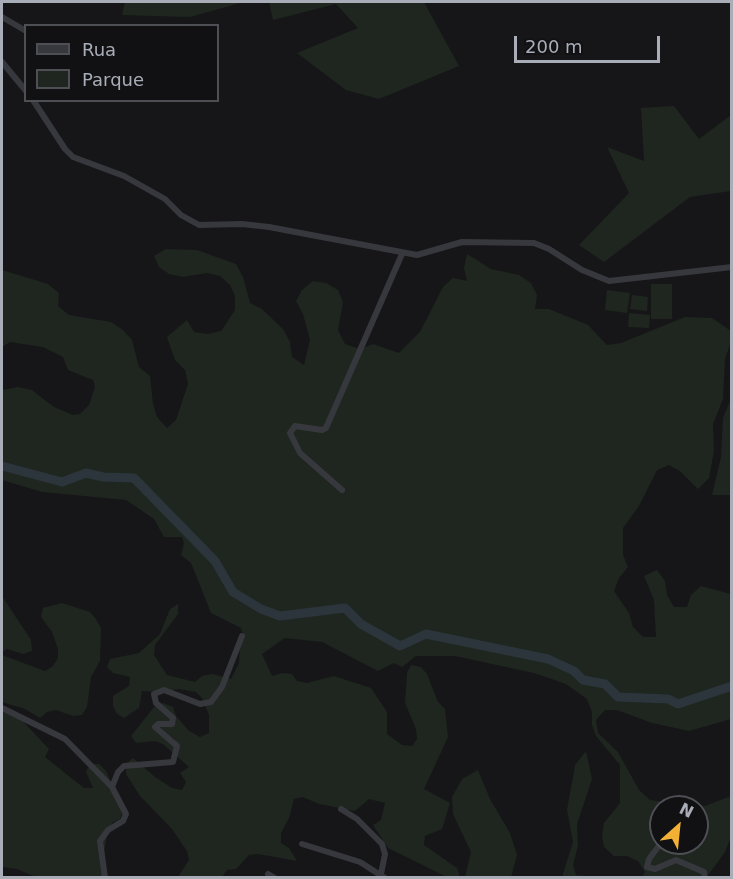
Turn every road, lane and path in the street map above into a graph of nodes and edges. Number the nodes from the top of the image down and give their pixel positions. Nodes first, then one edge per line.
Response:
1 (2, 17) edge
2 (24, 30) edge
3 (2, 62) edge
4 (24, 89) edge
5 (34, 102) edge
6 (402, 254) junction
7 (732, 267) edge
8 (342, 490) dead end
9 (242, 636) dead end
10 (2, 708) edge
11 (112, 787) junction
12 (341, 809) dead end
13 (302, 844) dead end
14 (652, 855) edge
15 (383, 875) edge
16 (105, 878) edge
17 (705, 878) edge

1 - 2 street
3 - 4 street
5 - 6 street
6 - 7 street
6 - 8 street
9 - 11 street
10 - 11 street
11 - 16 street
12 - 15 street
13 - 15 street
14 - 17 street

